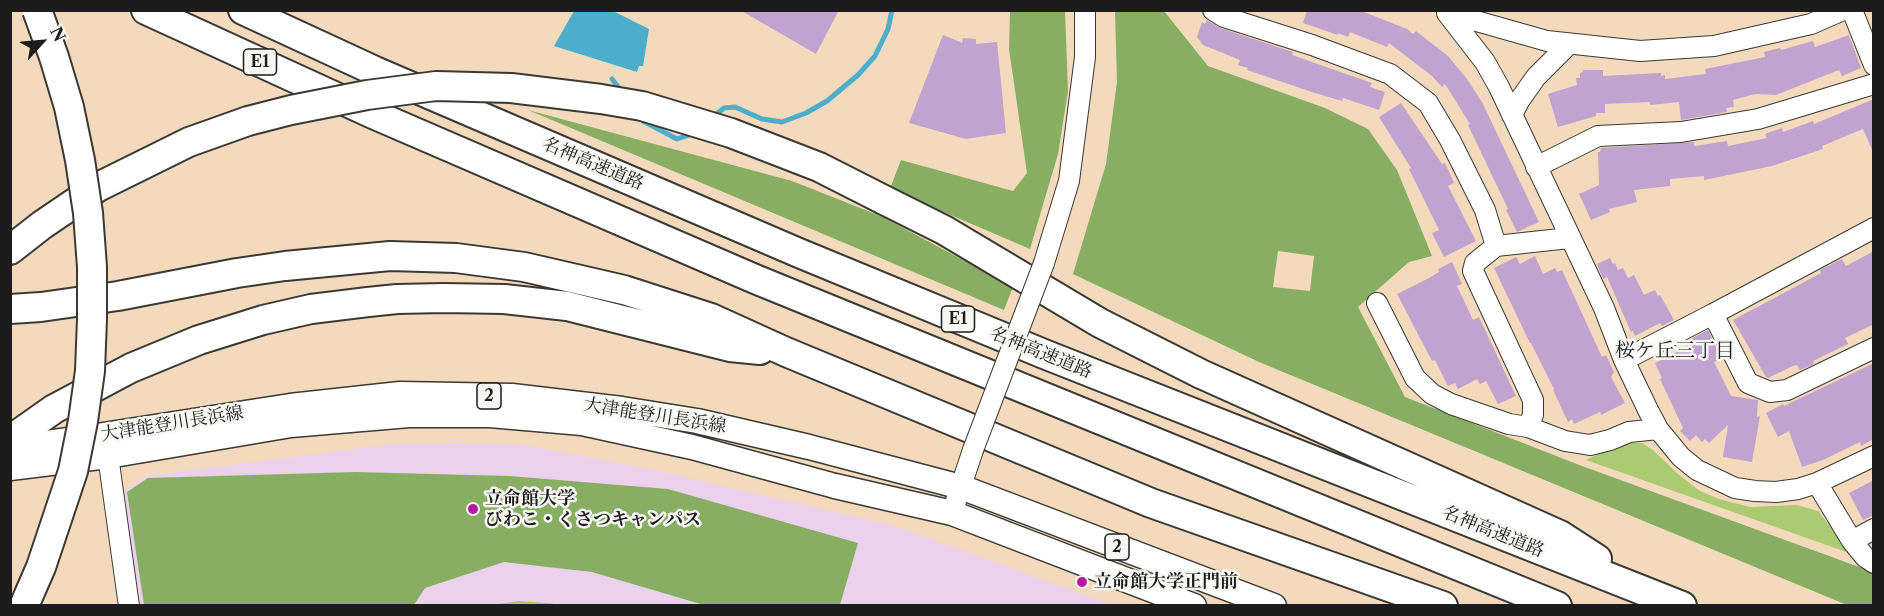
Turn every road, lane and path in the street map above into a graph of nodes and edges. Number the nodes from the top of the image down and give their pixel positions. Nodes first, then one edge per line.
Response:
1 (37, 10) edge
2 (146, 10) edge
3 (243, 10) edge
4 (265, 10) edge
5 (1085, 10) edge
6 (1213, 10) edge
7 (1843, 10) edge
8 (1852, 10) edge
9 (1443, 12) edge
10 (1794, 18) edge
11 (1569, 44) junction
12 (1874, 65) edge
13 (375, 71) junction
14 (1874, 84) edge
15 (1512, 115) junction
16 (1536, 167) junction
17 (1874, 228) edge
18 (1569, 238) junction
19 (1496, 246) junction
20 (10, 250) edge
21 (1377, 303) dead end
22 (10, 309) edge
23 (1713, 314) junction
24 (1874, 348) edge
25 (786, 352) junction
26 (1624, 360) junction
27 (1528, 427) junction
28 (1658, 429) junction
29 (10, 440) edge
30 (10, 448) edge
31 (108, 456) junction
32 (1874, 456) edge
33 (10, 468) edge
34 (1817, 483) junction
35 (961, 487) junction
36 (952, 513) junction
37 (1874, 529) edge
38 (1852, 541) junction
39 (1874, 563) edge
40 (1669, 601) edge
41 (24, 606) edge
42 (129, 606) edge
43 (1194, 606) edge
44 (1274, 606) edge
45 (1443, 606) edge
46 (1557, 606) edge

1 - 41 highway, bridge
2 - 46 highway, E1
3 - 13 highway, 名神高速道路 / E1
4 - 13 highway
5 - 35 street, bridge
6 - 19 street
7 - 10 street
8 - 12 street
9 - 11 street
9 - 15 street
10 - 11 street
11 - 15 street
13 - 40 highway, 名神高速道路 / E1
14 - 16 street
15 - 16 street
16 - 18 street
17 - 23 street
18 - 19 street
18 - 26 street
19 - 27 street
20 - 40 highway, bridge
21 - 27 street
22 - 25 highway
23 - 24 street
23 - 26 street
25 - 29 highway
25 - 45 highway
26 - 28 street
27 - 28 street
28 - 34 street
30 - 35 main road, 大津能登川長浜線 / 2
31 - 33 main road, 大津能登川長浜線 / 2
31 - 36 main road, 大津能登川長浜線 / 2
31 - 42 street
32 - 34 street
34 - 38 street
35 - 36 street
35 - 44 main road, 大津能登川長浜線 / 2
36 - 43 main road, 大津能登川長浜線 / 2
37 - 38 street
38 - 39 street

